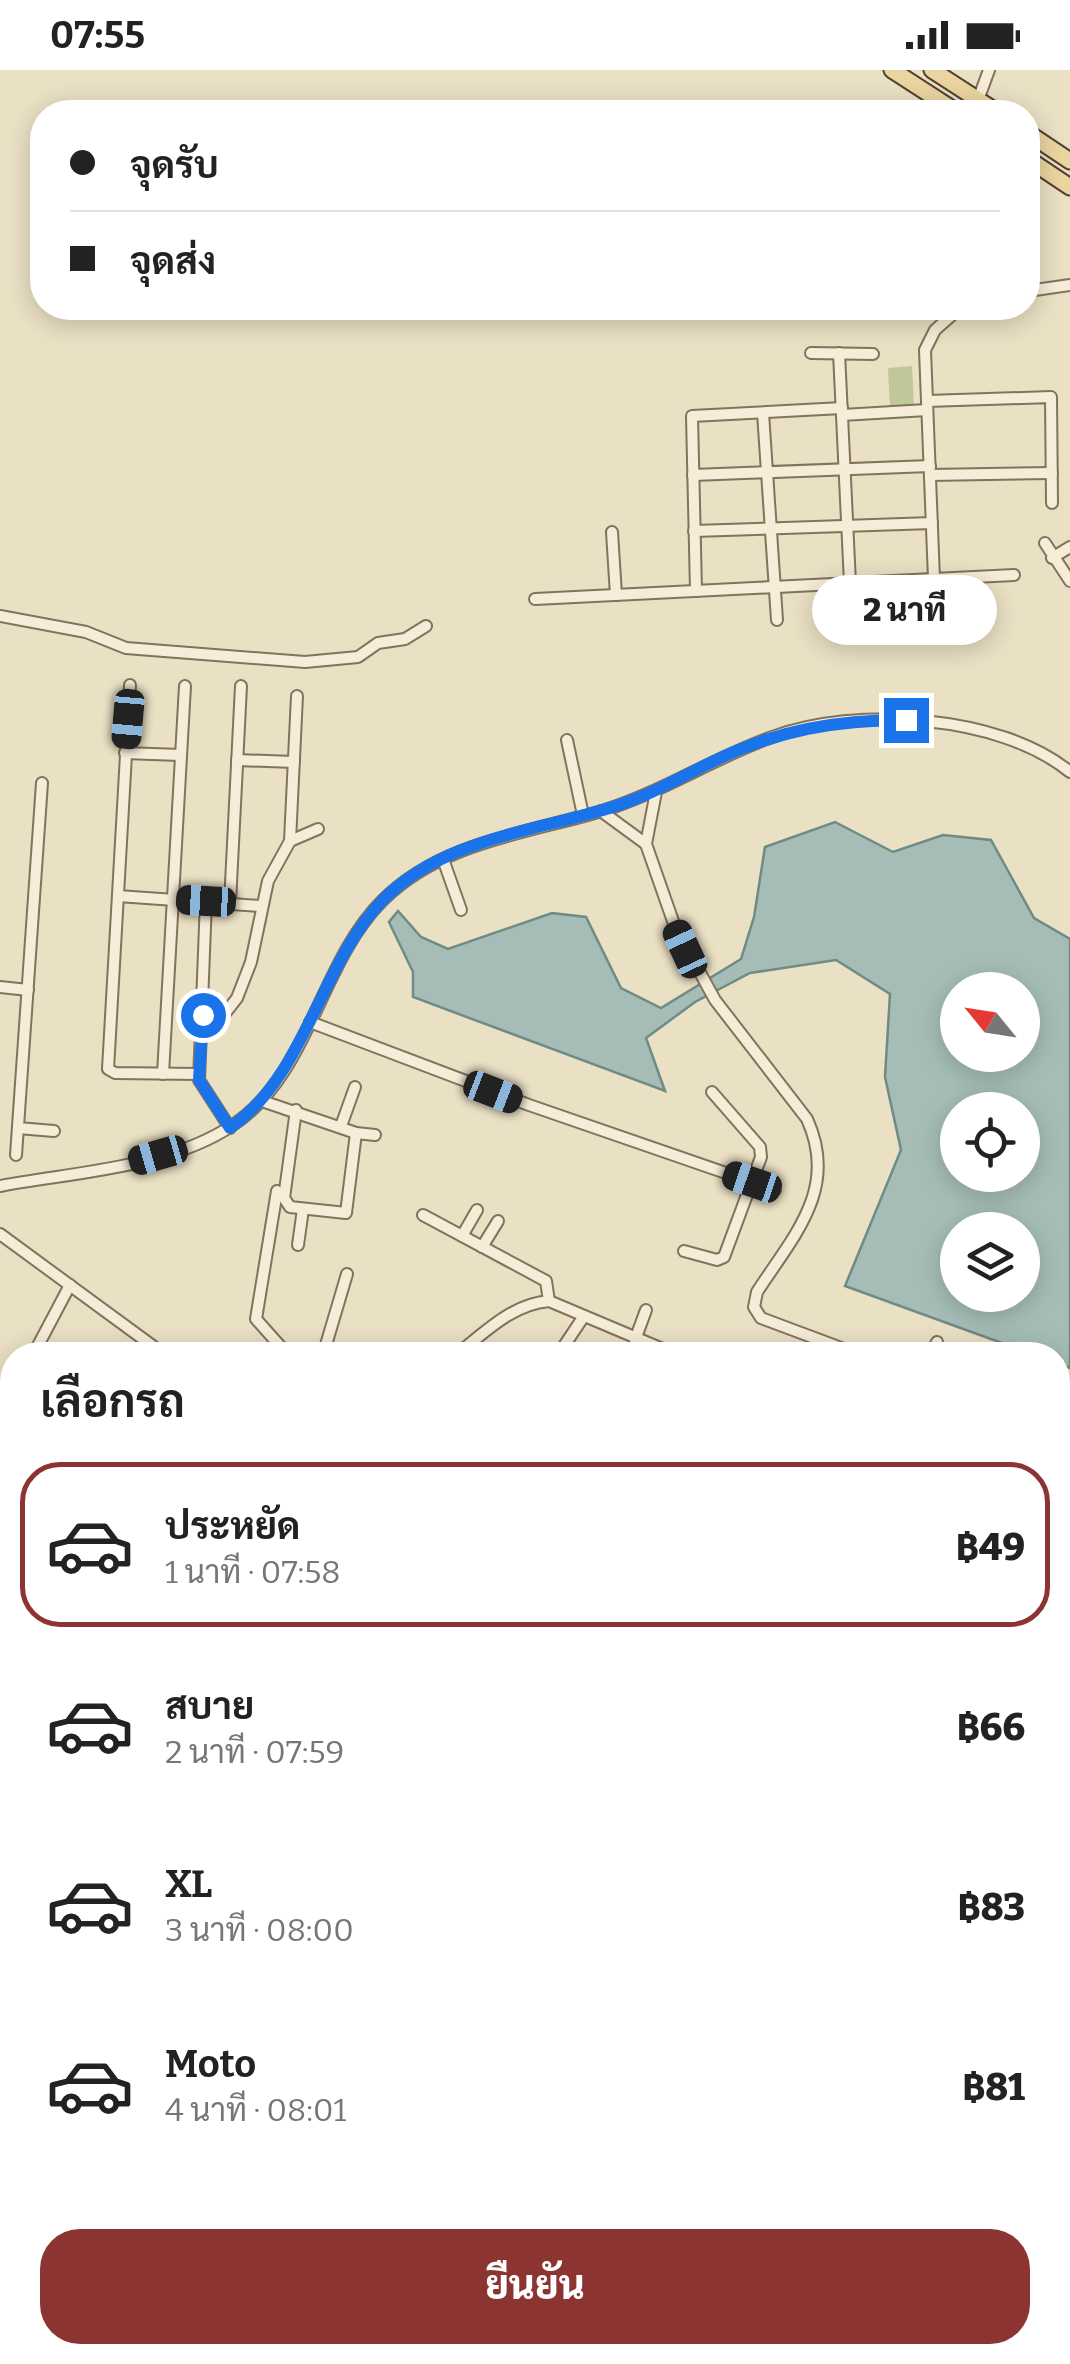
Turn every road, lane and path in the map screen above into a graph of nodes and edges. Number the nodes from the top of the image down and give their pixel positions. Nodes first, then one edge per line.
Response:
1 (892, 70) edge
2 (932, 70) edge
3 (989, 70) edge
4 (938, 100) edge
5 (978, 100) joint
6 (1040, 140) edge
7 (1070, 161) edge
8 (1040, 167) edge
9 (1070, 187) edge
10 (1070, 285) edge
11 (1040, 289) edge
12 (948, 320) edge
13 (811, 353) dead end
14 (839, 353) junction
15 (873, 354) dead end
16 (927, 406) junction
17 (842, 411) junction
18 (763, 413) junction
19 (845, 470) junction
20 (930, 471) junction
21 (766, 473) junction
22 (1052, 474) junction
23 (694, 476) junction
24 (1052, 503) dead end
25 (932, 523) junction
26 (848, 526) junction
27 (770, 528) junction
28 (694, 531) junction
29 (612, 532) dead end
30 (1045, 543) dead end
31 (1070, 547) edge
32 (1052, 558) junction
33 (1014, 575) dead end
34 (934, 579) junction
35 (1070, 580) edge
36 (850, 583) junction
37 (773, 587) junction
38 (696, 591) junction
39 (616, 595) junction
40 (536, 599) dead end
41 (0, 616) edge
42 (777, 620) dead end
43 (426, 626) dead end
44 (130, 685) dead end
45 (185, 686) dead end
46 (241, 686) dead end
47 (297, 696) dead end
48 (568, 740) dead end
49 (125, 753) junction
50 (180, 755) junction
51 (237, 760) junction
52 (294, 762) junction
53 (1070, 772) edge
54 (42, 783) dead end
55 (656, 792) junction
56 (601, 811) junction
57 (583, 815) junction
58 (318, 829) dead end
59 (290, 841) junction
60 (646, 844) junction
61 (443, 859) junction
62 (118, 896) junction
63 (172, 899) junction
64 (206, 901) junction
65 (230, 902) junction
66 (261, 906) junction
67 (460, 910) dead end
68 (0, 987) edge
69 (28, 990) junction
70 (203, 1015) junction
71 (310, 1022) junction
72 (163, 1074) junction
73 (199, 1077) junction
74 (355, 1086) dead end
75 (712, 1092) dead end
76 (262, 1100) junction
77 (296, 1110) junction
78 (341, 1126) junction
79 (18, 1128) junction
80 (230, 1128) junction
81 (54, 1131) dead end
82 (356, 1133) junction
83 (375, 1135) dead end
84 (16, 1155) dead end
85 (752, 1182) junction
86 (3, 1183) edge
87 (776, 1190) dead end
88 (276, 1191) dead end
89 (303, 1209) junction
90 (477, 1210) dead end
91 (423, 1215) dead end
92 (498, 1222) dead end
93 (0, 1234) edge
94 (462, 1236) junction
95 (298, 1245) dead end
96 (482, 1247) junction
97 (684, 1252) dead end
98 (347, 1274) dead end
99 (70, 1285) junction
100 (548, 1301) junction
101 (646, 1310) dead end
102 (584, 1316) junction
103 (635, 1340) junction
104 (40, 1342) edge
105 (147, 1342) edge
106 (276, 1342) edge
107 (327, 1342) edge
108 (478, 1342) edge
109 (567, 1342) edge
110 (641, 1342) edge
111 (825, 1342) edge

1 - 4 main road
2 - 5 main road
3 - 5 street
6 - 7 main road
8 - 9 main road
10 - 11 street
12 - 16 street
13 - 14 street
14 - 15 street
14 - 17 street
16 - 17 street
16 - 20 street
16 - 22 street
17 - 18 street
17 - 19 street
18 - 21 street
18 - 23 street
19 - 20 street
19 - 21 street
19 - 26 street
20 - 22 street
20 - 25 street
21 - 23 street
21 - 27 street
22 - 24 street
23 - 28 street
25 - 26 street
25 - 34 street
26 - 27 street
26 - 36 street
27 - 28 street
27 - 37 street
28 - 38 street
29 - 39 street
30 - 32 street
31 - 32 street
32 - 35 street
33 - 34 street
34 - 36 street
36 - 37 street
37 - 38 street
37 - 42 street
38 - 39 street
39 - 40 street
41 - 43 street
44 - 49 street
45 - 50 street
46 - 51 street
47 - 52 street
48 - 57 street
49 - 50 street
49 - 62 street
50 - 63 street
51 - 52 street
51 - 65 street
52 - 59 street
53 - 55 street
54 - 69 street
55 - 56 street
55 - 60 street
56 - 57 street
56 - 60 street
57 - 61 street
58 - 59 street
59 - 66 street
60 - 111 street
61 - 67 street
61 - 71 street
62 - 63 street
62 - 72 street
63 - 64 street
63 - 72 street
64 - 65 street
64 - 70 street
65 - 66 street
66 - 70 street
68 - 69 street
69 - 79 street
70 - 73 street
71 - 76 street
71 - 85 street
72 - 73 street
73 - 80 street
74 - 78 street
75 - 85 street
76 - 77 street
76 - 80 street
77 - 78 street
77 - 89 street
78 - 82 street
79 - 81 street
79 - 84 street
80 - 86 street
82 - 83 street
82 - 89 street
85 - 87 street
85 - 97 street
88 - 106 street
89 - 95 street
90 - 94 street
91 - 94 street
92 - 96 street
93 - 99 street
94 - 96 street
96 - 100 street
98 - 107 street
99 - 104 street
99 - 105 street
100 - 102 street
100 - 108 street
101 - 103 street
102 - 103 street
102 - 109 street
103 - 110 street

